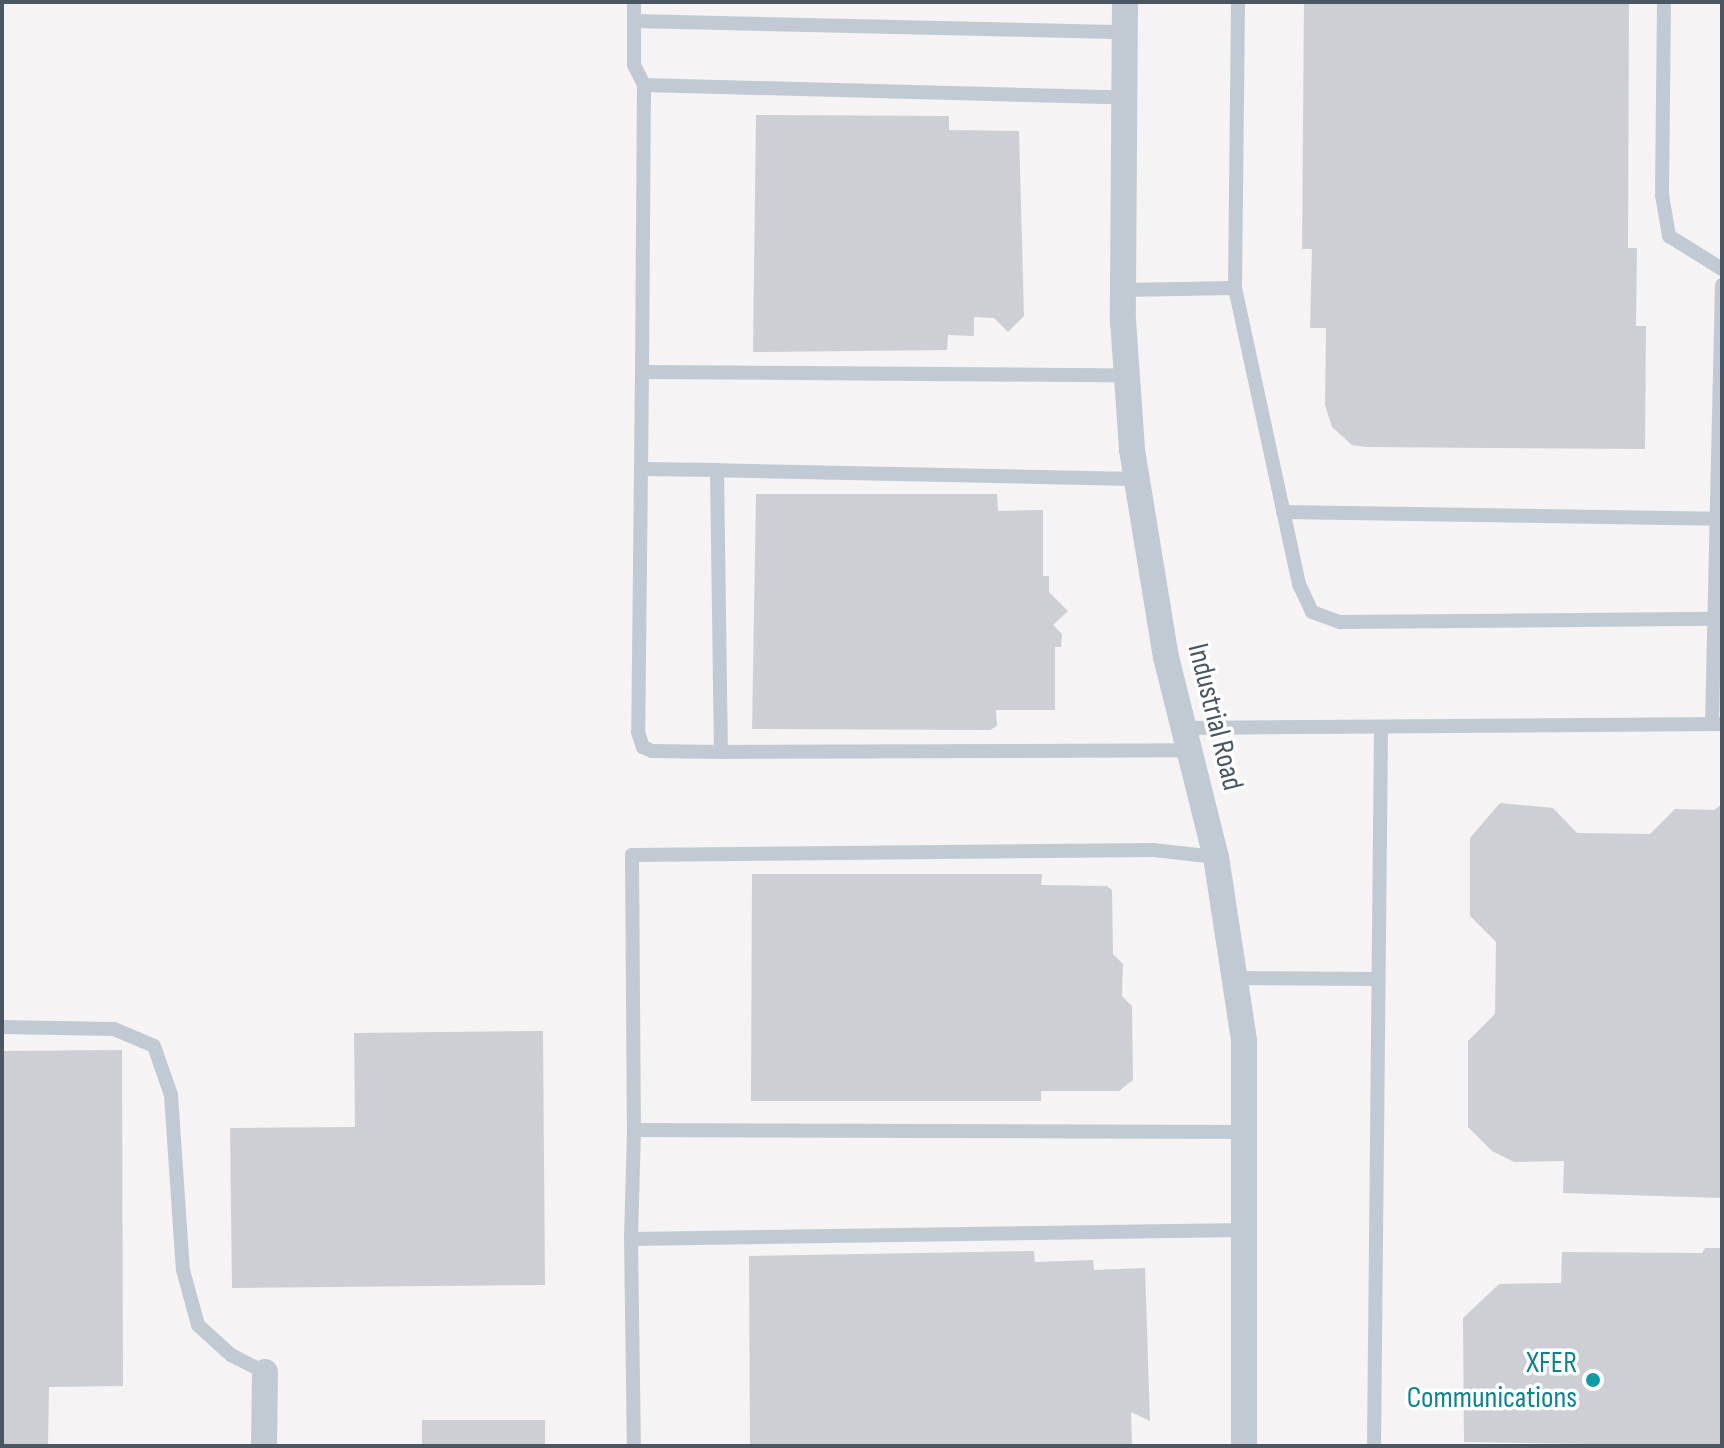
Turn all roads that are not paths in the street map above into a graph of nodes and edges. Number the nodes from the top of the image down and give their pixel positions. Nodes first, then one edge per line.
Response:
1 (634, 2) edge
2 (1125, 2) edge
3 (1238, 2) edge
4 (1664, 2) edge
5 (634, 21) junction
6 (1125, 32) junction
7 (644, 85) junction
8 (1125, 98) junction
9 (1722, 269) edge
10 (1722, 285) edge
11 (1235, 288) junction
12 (1123, 290) junction
13 (642, 372) junction
14 (1127, 375) junction
15 (641, 469) junction
16 (717, 470) junction
17 (1135, 479) junction
18 (1283, 512) junction
19 (1716, 519) junction
20 (1714, 619) junction
21 (1717, 724) edge
22 (1381, 727) junction
23 (1188, 739) junction
24 (721, 752) junction
25 (1216, 857) junction
26 (1238, 978) junction
27 (1378, 979) junction
28 (2, 1027) edge
29 (634, 1130) junction
30 (1244, 1132) junction
31 (1244, 1230) junction
32 (631, 1239) junction
33 (265, 1372) joint
34 (264, 1446) edge
35 (634, 1446) edge
36 (1244, 1446) edge
37 (1374, 1446) edge

1 - 5 lane
2 - 6 street, Industrial Road
3 - 11 lane
4 - 9 lane
5 - 6 lane
5 - 7 lane
6 - 8 street, Industrial Road
7 - 8 lane
7 - 13 lane
8 - 12 street, Industrial Road
10 - 19 lane
11 - 12 lane
11 - 18 lane
12 - 14 street, Industrial Road
13 - 14 lane
13 - 15 lane
14 - 17 street, Industrial Road
15 - 16 lane
15 - 24 lane
16 - 17 lane
16 - 24 lane
17 - 23 street, Industrial Road
18 - 19 lane
18 - 20 lane
19 - 20 lane
20 - 21 lane
21 - 22 lane
22 - 23 lane
22 - 27 lane
23 - 24 lane
23 - 25 street, Industrial Road
25 - 26 street, Industrial Road
25 - 29 lane
26 - 27 lane
26 - 30 street, Industrial Road
27 - 37 lane
28 - 33 lane
29 - 30 lane
29 - 32 lane
30 - 31 street, Industrial Road
31 - 32 lane
31 - 36 street, Industrial Road
32 - 35 lane
33 - 34 street

